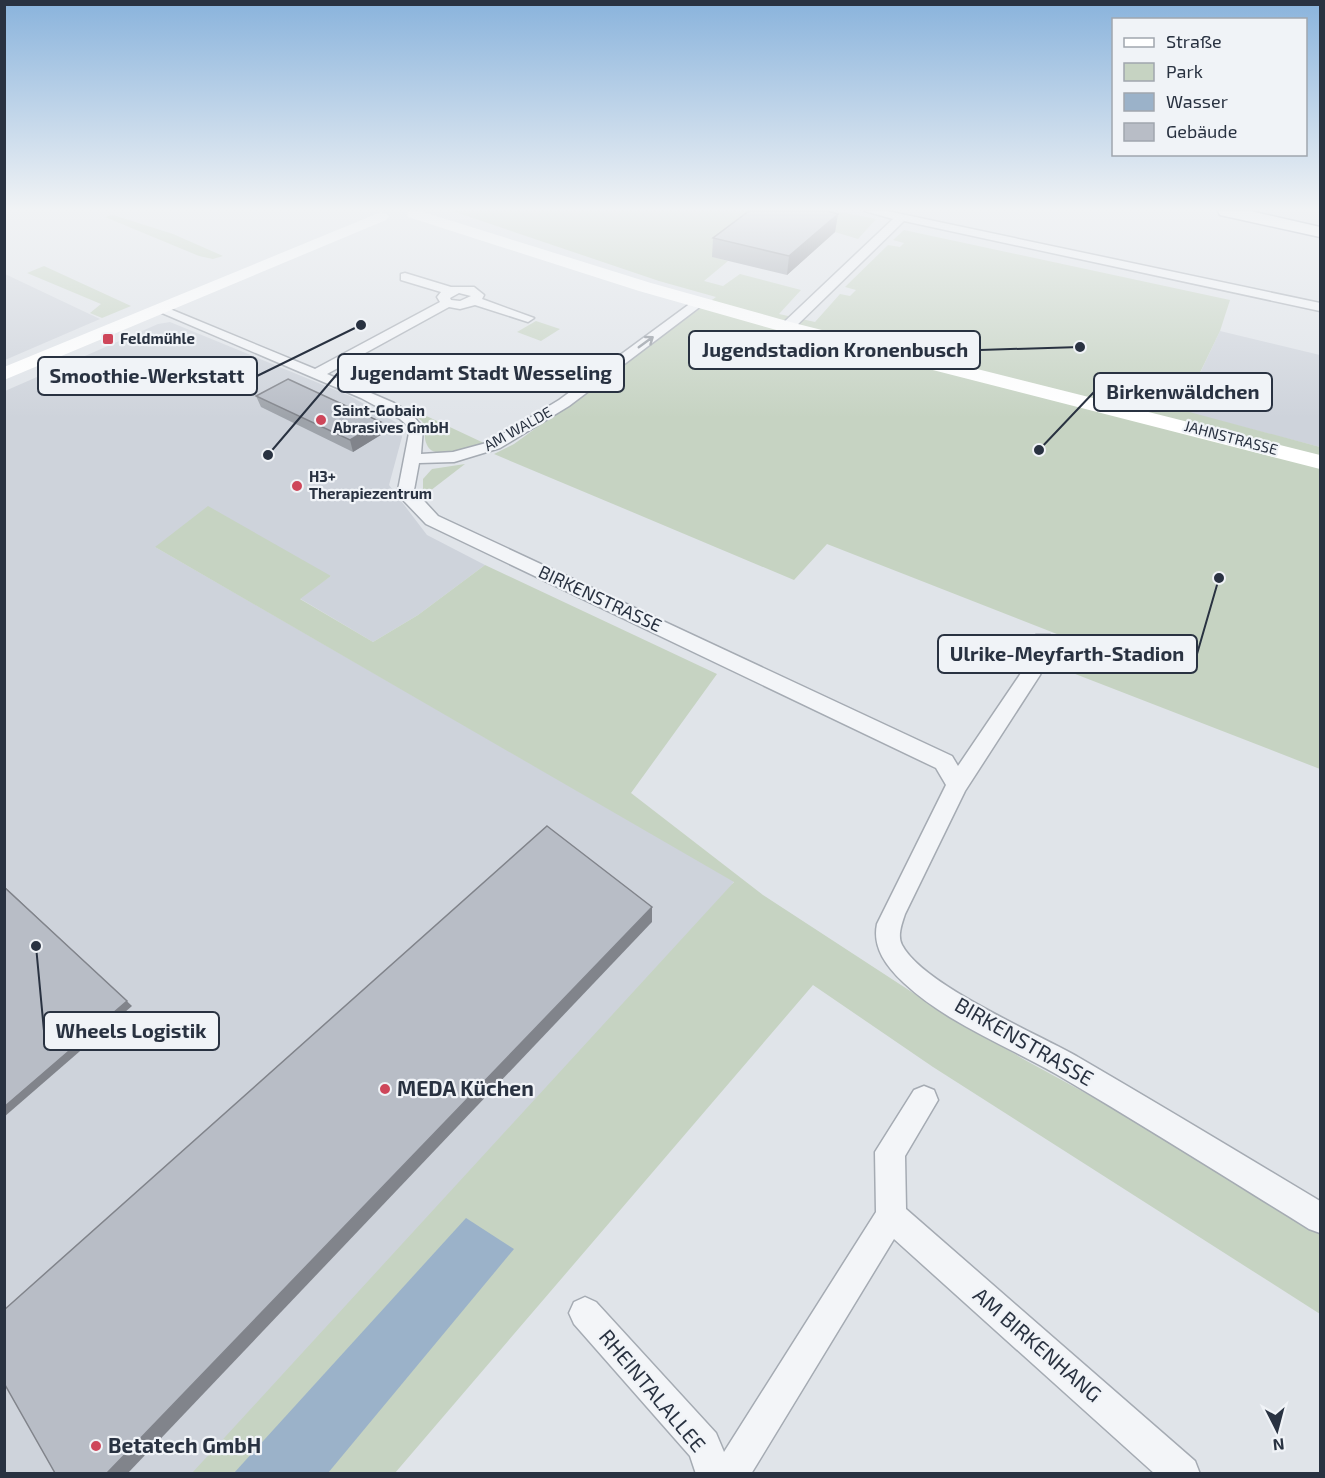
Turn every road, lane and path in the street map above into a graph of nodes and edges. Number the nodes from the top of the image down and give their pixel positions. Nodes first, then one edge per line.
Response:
1 (228, 280) edge
2 (412, 280) edge
3 (627, 280) edge
4 (836, 280) edge
5 (1193, 280) edge
6 (449, 297) junction
7 (699, 303) junction
8 (1320, 307) edge
9 (160, 310) junction
10 (528, 318) dead end
11 (787, 327) junction
12 (4, 374) edge
13 (316, 374) junction
14 (411, 459) junction
15 (1320, 462) edge
16 (1043, 640) dead end
17 (957, 785) junction
18 (924, 1100) dead end
19 (891, 1216) junction
20 (1320, 1218) edge
21 (585, 1313) dead end
22 (714, 1473) edge
23 (730, 1473) edge
24 (1182, 1473) edge

1 - 9 street
2 - 6 street
3 - 7 street, JAHNSTRASSE
4 - 11 street
5 - 8 street
6 - 10 street
6 - 13 street
7 - 11 street, JAHNSTRASSE
14 -> 7 street, AM WALDE
9 - 12 street
9 - 13 street, BIRKENSTRASSE
11 - 15 street, JAHNSTRASSE
13 - 14 street, BIRKENSTRASSE
14 - 17 street, BIRKENSTRASSE
16 - 17 street, BIRKENSTRASSE
17 - 20 street, BIRKENSTRASSE
18 - 19 street
19 - 23 street
19 - 24 street, AM BIRKENHANG
21 - 22 street, RHEINTALALLEE

